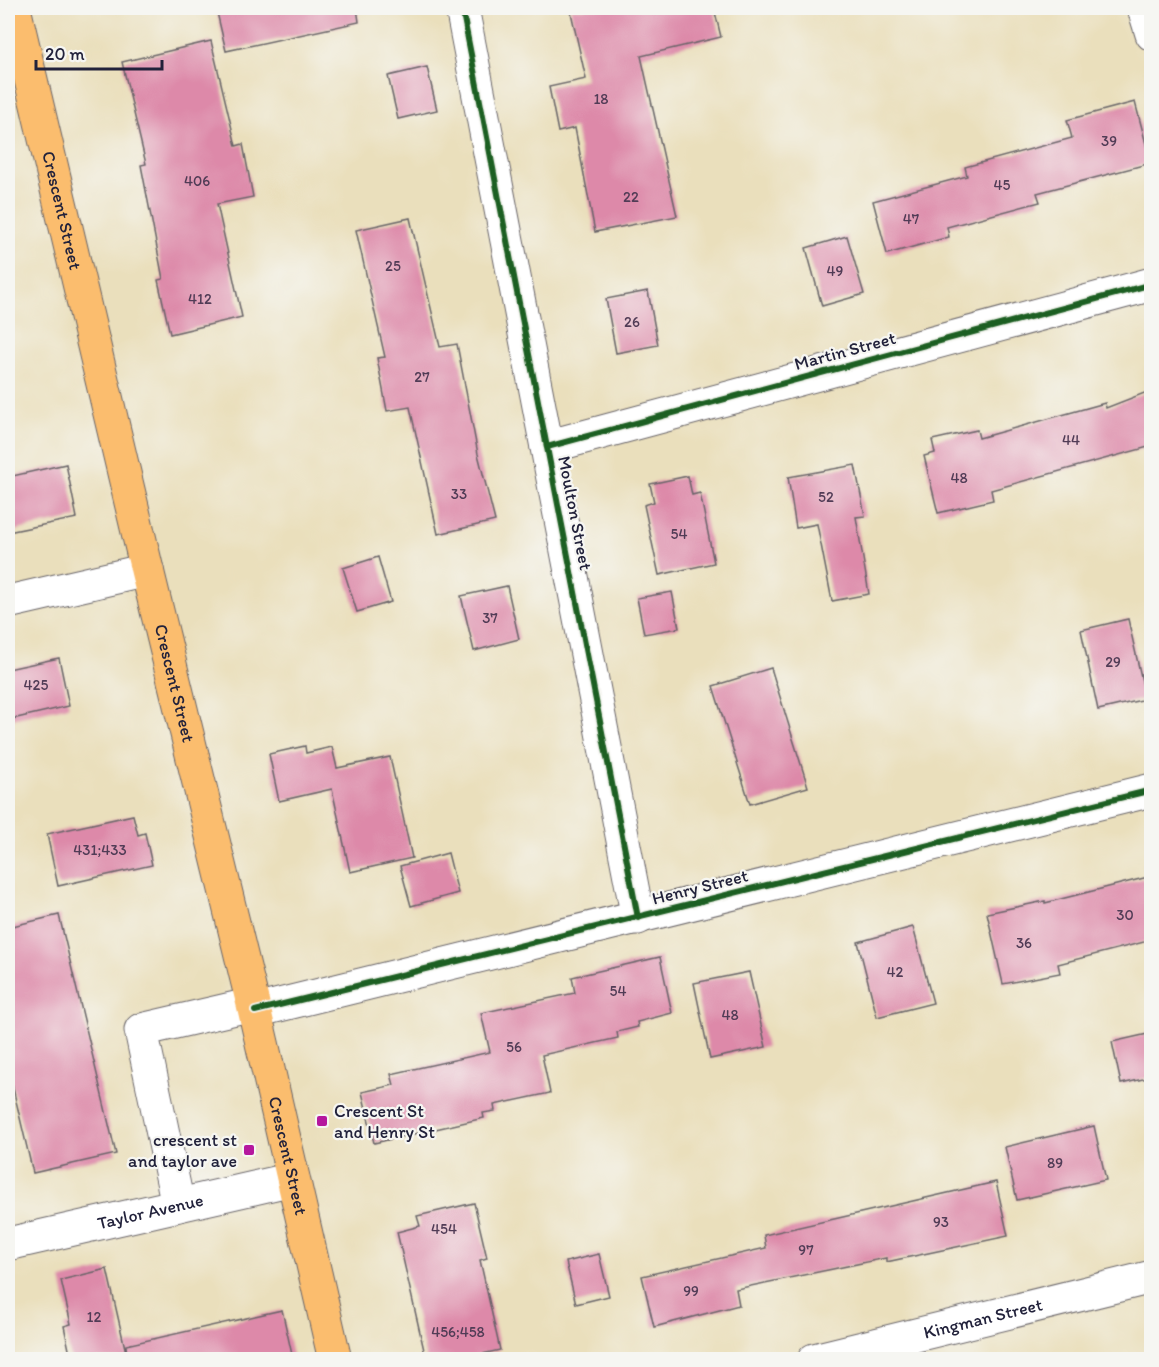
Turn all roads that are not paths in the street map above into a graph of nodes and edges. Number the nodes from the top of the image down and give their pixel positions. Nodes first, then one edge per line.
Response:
1 (462, 8) edge
2 (1144, 8) edge
3 (13, 15) edge
4 (1152, 34) edge
5 (1152, 284) edge
6 (547, 447) junction
7 (147, 570) junction
8 (8, 602) edge
9 (1152, 790) edge
10 (638, 918) junction
11 (254, 1008) junction
12 (293, 1179) junction
13 (178, 1205) junction
14 (8, 1244) edge
15 (1152, 1277) edge
16 (335, 1359) edge
17 (814, 1359) edge

1 - 6 street, Moulton Street
2 - 4 street
3 - 7 main road, Crescent Street
5 - 6 street, Martin Street
6 - 10 street, Moulton Street
7 - 8 street
7 - 11 main road, Crescent Street
9 - 10 street, Henry Street
10 - 11 street, Henry Street
11 - 12 main road, Crescent Street
11 - 13 street, Henry Street
12 - 13 street, Taylor Avenue
12 - 16 main road, Crescent Street
13 - 14 street, Taylor Avenue
15 - 17 street, Kingman Street

